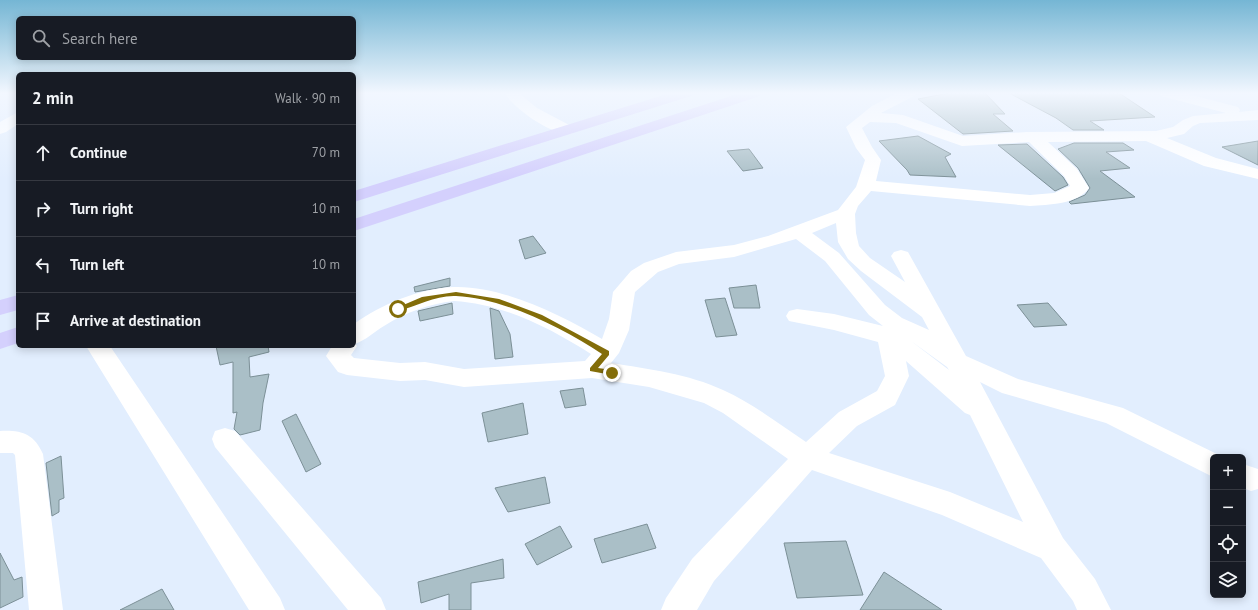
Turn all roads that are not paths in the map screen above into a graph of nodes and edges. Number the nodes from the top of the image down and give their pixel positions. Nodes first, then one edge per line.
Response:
1 (11, 121) edge
2 (549, 121) edge
3 (594, 121) edge
4 (669, 121) edge
5 (860, 121) edge
6 (908, 121) edge
7 (1193, 121) edge
8 (0, 129) edge
9 (567, 130) junction
10 (1147, 136) junction
11 (1033, 137) junction
12 (1258, 174) edge
13 (866, 184) junction
14 (356, 195) edge
15 (846, 213) junction
16 (356, 224) edge
17 (795, 232) junction
18 (901, 256) dead end
19 (16, 303) edge
20 (0, 308) edge
21 (931, 312) junction
22 (797, 316) dead end
23 (892, 330) junction
24 (356, 335) edge
25 (16, 336) edge
26 (0, 340) edge
27 (99, 348) edge
28 (344, 348) edge
29 (599, 361) junction
30 (955, 361) junction
31 (982, 413) junction
32 (225, 439) dead end
33 (0, 442) edge
34 (807, 457) junction
35 (1210, 463) edge
36 (1052, 548) junction
37 (46, 610) edge
38 (268, 610) edge
39 (368, 610) edge
40 (678, 610) edge
41 (1094, 610) edge

1 - 8 street
2 - 9 street
3 - 9 main road
4 - 16 main road
5 - 13 street
6 - 11 street
7 - 10 street
9 - 14 main road
10 - 11 street
10 - 12 street
11 - 13 street
13 - 15 street
15 - 17 street
15 - 21 street
17 - 23 street
17 - 29 street
18 - 21 street
19 - 20 main road
21 - 30 street
22 - 23 street
23 - 30 street
23 - 31 street
23 - 34 street
24 - 29 street
25 - 26 main road
27 - 38 street
28 - 29 street
29 - 34 street
30 - 31 street
30 - 35 street
31 - 36 street
32 - 39 street
33 - 37 street
34 - 36 street
34 - 40 street
36 - 41 street

